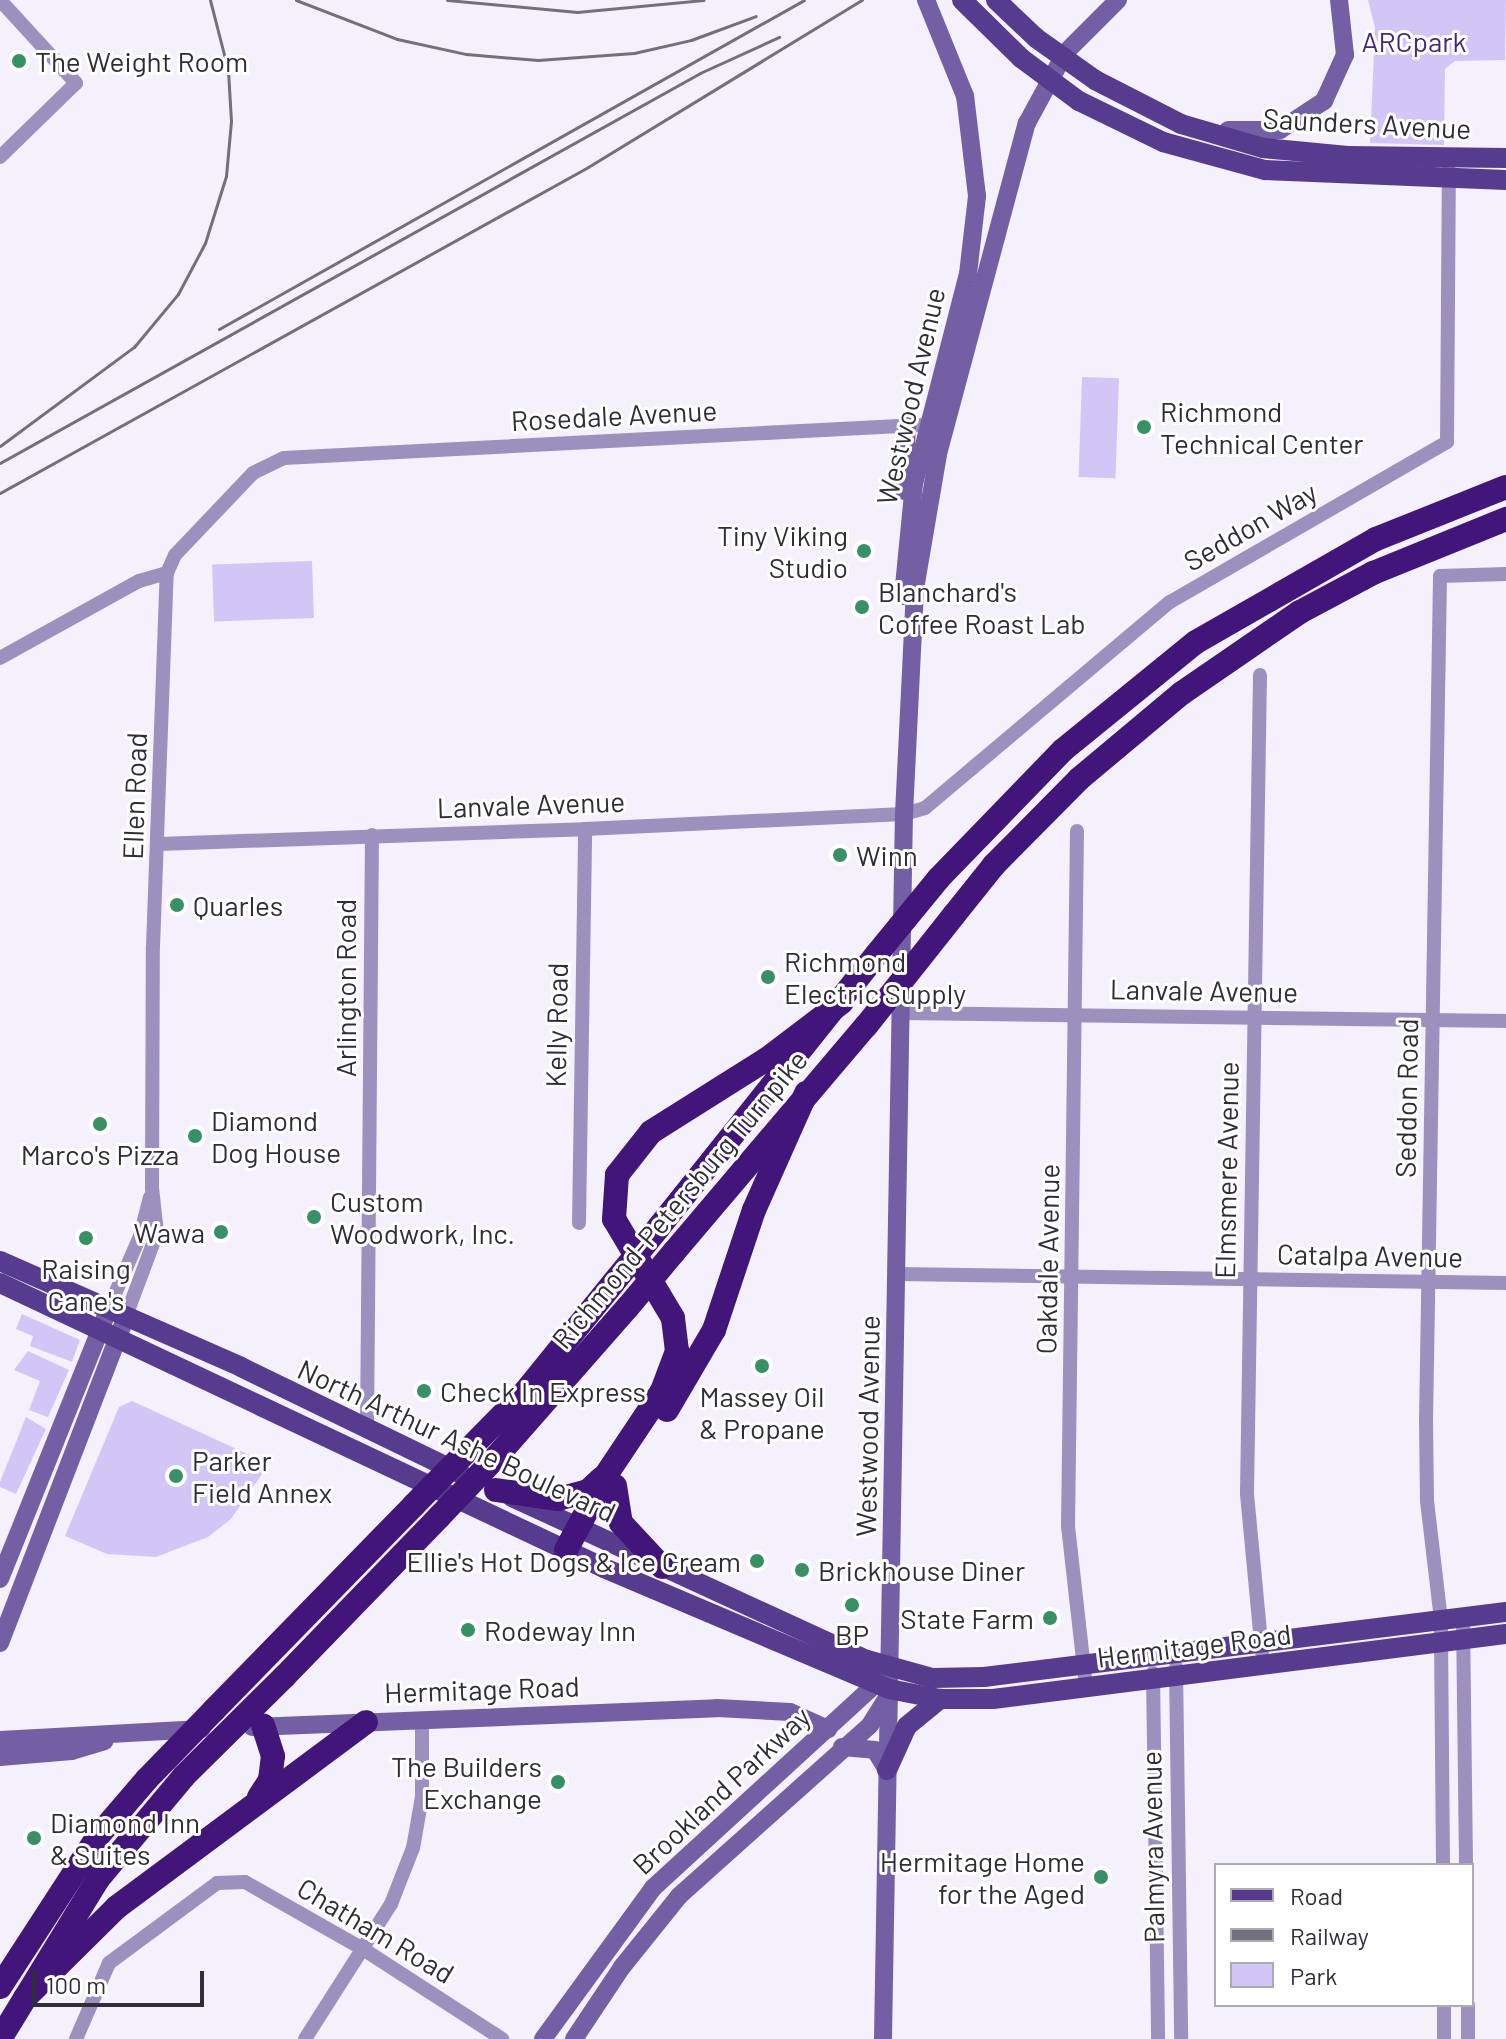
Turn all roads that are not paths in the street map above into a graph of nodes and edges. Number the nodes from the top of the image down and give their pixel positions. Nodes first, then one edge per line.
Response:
1 (0, 0) edge
2 (926, 0) edge
3 (962, 0) edge
4 (996, 0) edge
5 (1118, 0) edge
6 (1339, 0) edge
7 (1150, 110) junction
8 (0, 157) edge
9 (1449, 157) junction
10 (1506, 158) edge
11 (1449, 179) junction
12 (1506, 180) edge
13 (937, 424) junction
14 (907, 425) junction
15 (1506, 487) edge
16 (1506, 519) edge
17 (906, 551) junction
18 (167, 573) junction
19 (1506, 574) edge
20 (0, 658) edge
21 (1260, 675) dead end
22 (904, 814) junction
23 (585, 829) junction
24 (1077, 831) dead end
25 (372, 835) junction
26 (159, 844) junction
27 (842, 1002) junction
28 (901, 1013) junction
29 (1076, 1013) junction
30 (1254, 1017) junction
31 (1434, 1020) junction
32 (1506, 1021) edge
33 (806, 1093) junction
34 (579, 1223) dead end
35 (0, 1261) edge
36 (897, 1274) junction
37 (1073, 1276) junction
38 (1251, 1279) junction
39 (1428, 1282) junction
40 (0, 1283) edge
41 (1506, 1283) edge
42 (113, 1323) junction
43 (244, 1398) junction
44 (367, 1430) junction
45 (46, 1462) junction
46 (610, 1480) junction
47 (496, 1490) junction
48 (582, 1530) junction
49 (42, 1536) junction
50 (570, 1551) junction
51 (662, 1567) junction
52 (0, 1579) edge
53 (1506, 1612) edge
54 (1463, 1618) junction
55 (1441, 1620) junction
56 (1506, 1634) edge
57 (1463, 1639) junction
58 (1441, 1642) junction
59 (0, 1643) edge
60 (1175, 1654) junction
61 (1262, 1654) junction
62 (1153, 1657) junction
63 (1083, 1666) junction
64 (890, 1668) junction
65 (1176, 1675) junction
66 (1153, 1678) junction
67 (883, 1687) junction
68 (1086, 1687) junction
69 (940, 1699) junction
70 (422, 1719) junction
71 (366, 1722) junction
72 (263, 1726) junction
73 (828, 1729) junction
74 (134, 1732) junction
75 (0, 1740) edge
76 (842, 1747) junction
77 (0, 1757) edge
78 (887, 1770) junction
79 (252, 1804) junction
80 (1443, 1863) edge
81 (1466, 1863) edge
82 (363, 1949) junction
83 (0, 1987) edge
84 (25, 1998) junction
85 (1444, 2007) edge
86 (1468, 2007) edge
87 (0, 2039) edge
88 (76, 2039) edge
89 (305, 2039) edge
90 (502, 2039) edge
91 (543, 2039) edge
92 (574, 2039) edge
93 (883, 2039) edge
94 (1158, 2039) edge
95 (1181, 2039) edge
96 (1444, 2039) edge
97 (1468, 2039) edge

1 - 8 street
2 - 13 main road, Westwood Avenue
3 - 11 main road, bridge
4 - 7 main road, Saunders Avenue, bridge
5 - 13 main road, Westwood Avenue
6 - 7 main road
7 - 9 main road, Saunders Avenue
9 - 10 main road, Saunders Avenue
9 - 11 street, Seddon Way
11 - 12 main road
11 - 22 street, Seddon Way
13 - 14 street, Rosedale Avenue
13 - 17 main road, Westwood Avenue
13 - 22 main road, Westwood Avenue
14 - 17 main road
14 - 18 street, Rosedale Avenue
15 - 27 highway, Richmond-Petersburg Turnpike, bridge
16 - 33 highway, Richmond-Petersburg Turnpike, bridge
17 - 22 main road, Westwood Avenue
18 - 20 street
18 - 26 street, Ellen Road
19 - 31 street, Seddon Road
21 - 30 street, Elmsmere Avenue
22 - 23 street, Lanvale Avenue
22 - 28 main road, Westwood Avenue
23 - 25 street, Lanvale Avenue
23 - 34 street, Kelly Road
24 - 29 street, Oakdale Avenue
25 - 26 street, Lanvale Avenue
25 - 44 street, Arlington Road
26 - 42 street, Ellen Road
27 - 46 highway
27 - 83 highway, Richmond-Petersburg Turnpike, bridge
28 - 29 street, Lanvale Avenue
28 - 36 main road, Westwood Avenue
29 - 30 street, Lanvale Avenue
29 - 37 street, Oakdale Avenue
30 - 31 street, Lanvale Avenue
30 - 38 street, Elmsmere Avenue
31 - 32 street, Lanvale Avenue
31 - 39 street, Seddon Road
33 - 46 highway
33 - 84 highway, Richmond-Petersburg Turnpike, bridge
35 - 42 main road, North Arthur Ashe Boulevard
36 - 37 street, Catalpa Avenue
36 - 64 main road, Westwood Avenue
37 - 38 street, Catalpa Avenue
37 - 63 street, Oakdale Avenue
38 - 39 street, Catalpa Avenue
38 - 61 street, Elmsmere Avenue
39 - 41 street, Catalpa Avenue
39 - 55 street, Seddon Road
40 - 42 main road, North Arthur Ashe Boulevard
42 - 43 main road, North Arthur Ashe Boulevard
42 - 44 main road, North Arthur Ashe Boulevard
42 - 45 main road
42 - 49 main road
43 - 44 main road
43 - 50 main road, North Arthur Ashe Boulevard
44 - 47 main road, North Arthur Ashe Boulevard
45 - 49 main road
45 - 52 main road
46 - 47 highway
46 - 48 highway
46 - 51 highway
47 - 48 main road, North Arthur Ashe Boulevard
48 - 50 highway
48 - 51 main road, North Arthur Ashe Boulevard
49 - 59 main road
50 - 67 main road, North Arthur Ashe Boulevard
51 - 64 main road, North Arthur Ashe Boulevard
53 - 54 main road, Hermitage Road
54 - 55 main road, Hermitage Road
54 - 57 street
55 - 58 street, Seddon Road
55 - 61 main road, Hermitage Road
56 - 57 main road, Hermitage Road
57 - 58 main road, Hermitage Road
57 - 81 street
58 - 61 main road, Hermitage Road
58 - 80 street, Seddon Road
60 - 61 main road, Hermitage Road
60 - 62 main road, Hermitage Road
60 - 65 street, Palmyra Avenue
61 - 65 main road, Hermitage Road
62 - 63 main road, Hermitage Road
62 - 66 street, Palmyra Avenue
63 - 64 main road, Hermitage Road
63 - 68 street, Oakdale Avenue
64 - 67 main road, Brookland Parkway
65 - 66 main road, Hermitage Road
65 - 95 street, Palmyra Avenue
66 - 68 main road, Hermitage Road
66 - 94 street, Palmyra Avenue
67 - 69 main road, Hermitage Road
67 - 73 main road, Brookland Parkway
67 - 76 main road, Brookland Parkway
67 - 78 main road
68 - 69 main road, Hermitage Road
69 - 78 main road
70 - 71 main road, Hermitage Road
70 - 73 main road, Hermitage Road
70 - 82 street
71 - 72 main road, Hermitage Road
71 - 79 highway
72 - 74 main road, Hermitage Road
72 - 79 highway
73 - 91 main road, Brookland Parkway
74 - 75 main road, Hermitage Road
74 - 77 main road, Hermitage Road
76 - 78 main road
76 - 92 main road, Brookland Parkway
78 - 93 main road
79 - 84 highway
82 - 88 street, Chatham Road
82 - 89 street
82 - 90 street, Chatham Road
84 - 87 highway, Richmond-Petersburg Turnpike
85 - 96 street
86 - 97 street

